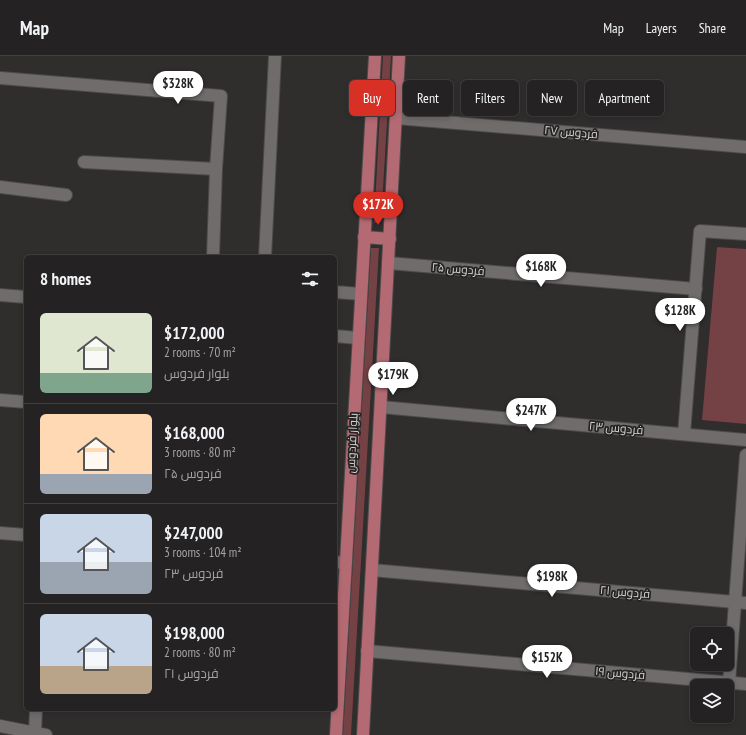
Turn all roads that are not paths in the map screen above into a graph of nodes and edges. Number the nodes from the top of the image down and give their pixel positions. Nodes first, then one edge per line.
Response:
1 (275, 56) edge
2 (375, 56) edge
3 (399, 56) edge
4 (0, 78) edge
5 (396, 118) junction
6 (746, 147) edge
7 (84, 162) dead end
8 (216, 169) junction
9 (0, 187) edge
10 (66, 195) dead end
11 (746, 234) edge
12 (364, 237) junction
13 (390, 239) junction
14 (214, 255) edge
15 (265, 255) edge
16 (388, 263) junction
17 (696, 289) junction
18 (337, 292) edge
19 (361, 294) junction
20 (0, 295) edge
21 (24, 298) edge
22 (337, 336) edge
23 (358, 338) junction
24 (0, 400) edge
25 (24, 402) edge
26 (380, 407) junction
27 (684, 434) junction
28 (746, 440) edge
29 (746, 455) edge
30 (0, 533) edge
31 (24, 535) edge
32 (340, 562) edge
33 (372, 570) junction
34 (741, 602) edge
35 (367, 651) junction
36 (730, 679) edge
37 (690, 680) edge
38 (734, 683) edge
39 (746, 684) edge
40 (337, 692) edge
41 (36, 711) edge
42 (337, 711) edge
43 (0, 726) edge
44 (41, 734) edge
45 (336, 735) edge
46 (363, 735) edge

1 - 15 street
2 - 12 main road, بلوار فردوس
3 - 5 main road
4 - 8 street
5 - 6 street, فردوس ۲۷
5 - 13 main road
7 - 8 street
8 - 14 street
9 - 10 street
11 - 17 street
12 - 13 main road
12 - 19 main road, بلوار فردوس
13 - 16 main road
16 - 17 street, فردوس ۲۵
16 - 26 main road
17 - 27 street
18 - 19 street
19 - 23 main road, بلوار فردوس
20 - 21 street
22 - 23 street
23 - 32 main road, بلوار فردوس
24 - 25 street
26 - 27 street, فردوس ۲۳
26 - 33 main road
27 - 28 street, فردوس ۲۳
29 - 34 street
30 - 31 street
32 - 40 main road, بلوار فردوس
33 - 34 street, فردوس ۲۱
33 - 35 main road
34 - 36 street
35 - 37 street, فردوس ۱۹
35 - 46 main road
38 - 39 street, فردوس ۱۹
41 - 44 street
42 - 45 main road, بلوار فردوس
43 - 44 street

